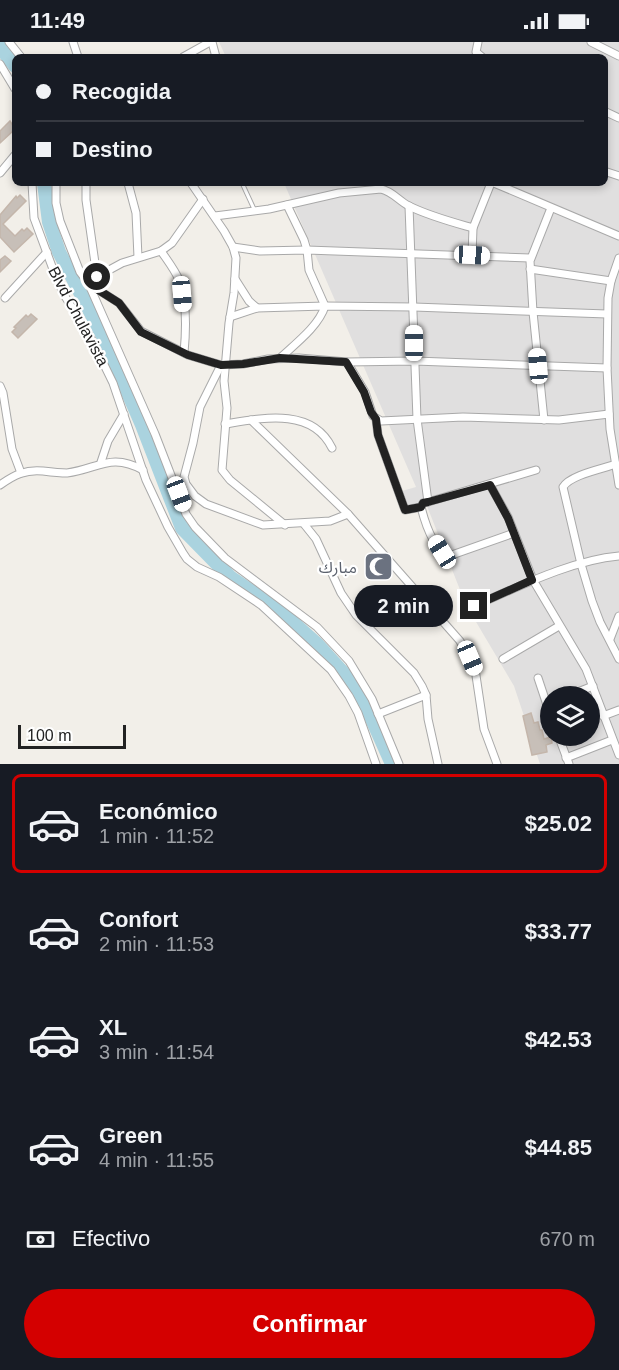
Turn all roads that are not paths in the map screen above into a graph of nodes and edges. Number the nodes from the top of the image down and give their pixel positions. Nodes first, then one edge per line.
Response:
1 (9, 42) edge
2 (211, 42) edge
3 (591, 42) edge
4 (19, 54) edge
5 (189, 54) edge
6 (619, 56) edge
7 (0, 64) edge
8 (12, 85) edge
9 (12, 159) edge
10 (0, 174) edge
11 (32, 186) edge
12 (56, 186) edge
13 (86, 186) edge
14 (129, 186) edge
15 (193, 186) edge
16 (243, 186) edge
17 (492, 186) edge
18 (500, 186) edge
19 (389, 187) edge
20 (203, 199) junction
21 (287, 204) junction
22 (409, 206) junction
23 (551, 208) junction
24 (255, 211) junction
25 (215, 216) junction
26 (473, 228) junction
27 (619, 236) edge
28 (233, 247) junction
29 (307, 250) junction
30 (161, 251) junction
31 (46, 252) junction
32 (412, 255) junction
33 (472, 255) junction
34 (138, 257) junction
35 (530, 258) junction
36 (619, 258) edge
37 (530, 270) junction
38 (97, 277) junction
39 (235, 279) junction
40 (610, 280) junction
41 (87, 282) junction
42 (5, 298) dead end
43 (325, 306) junction
44 (414, 307) junction
45 (257, 308) junction
46 (533, 312) junction
47 (607, 314) junction
48 (230, 317) junction
49 (184, 353) junction
50 (280, 358) junction
51 (415, 361) junction
52 (346, 362) junction
53 (224, 365) junction
54 (538, 366) junction
55 (607, 368) junction
56 (0, 386) edge
57 (124, 414) junction
58 (609, 414) junction
59 (376, 419) junction
60 (417, 419) junction
61 (251, 420) junction
62 (544, 420) junction
63 (225, 424) junction
64 (332, 448) dead end
65 (101, 462) junction
66 (616, 464) junction
67 (143, 470) junction
68 (536, 470) dead end
69 (21, 473) junction
70 (0, 485) edge
71 (490, 485) junction
72 (619, 485) edge
73 (428, 502) junction
74 (421, 507) junction
75 (348, 514) junction
76 (304, 524) junction
77 (285, 525) junction
78 (514, 533) junction
79 (619, 556) edge
80 (581, 564) junction
81 (532, 580) junction
82 (474, 606) dead end
83 (619, 616) edge
84 (559, 626) junction
85 (610, 639) junction
86 (503, 659) dead end
87 (619, 659) edge
88 (538, 678) dead end
89 (541, 686) edge
90 (593, 686) edge
91 (426, 695) junction
92 (600, 708) edge
93 (619, 710) edge
94 (378, 714) junction
95 (602, 714) junction
96 (612, 740) junction
97 (562, 746) edge
98 (619, 755) edge
99 (567, 761) edge
100 (376, 764) edge
101 (399, 764) edge
102 (438, 764) edge
103 (497, 764) edge

1 - 4 street
2 - 5 street
3 - 6 street
7 - 8 street
9 - 10 street
11 - 31 street, Blvd Chulavista
12 - 41 street
13 - 38 street
14 - 34 street
15 - 20 street
16 - 24 lane
17 - 26 street
18 - 23 street
19 - 21 street
19 - 22 street
20 - 25 street
20 - 30 street
21 - 24 street
21 - 29 street
22 - 26 street
22 - 32 street
23 - 27 street
23 - 35 street
24 - 25 street
25 - 28 street
26 - 33 street
28 - 29 street
28 - 39 street
29 - 32 street
29 - 43 street
30 - 34 street
30 - 49 street
31 - 42 street
31 - 57 street, Blvd Chulavista
32 - 33 street
32 - 44 street
33 - 35 street
34 - 38 street
35 - 37 street
36 - 40 street
37 - 40 street
37 - 46 street
38 - 41 street
39 - 45 street
39 - 48 street
40 - 47 street
41 - 49 street
41 - 94 street
43 - 44 street
43 - 45 street
43 - 50 street
44 - 46 street
44 - 51 street
45 - 48 street
46 - 47 street
46 - 54 street
47 - 55 street
48 - 53 street
49 - 53 street
50 - 52 street
50 - 53 street
51 - 52 street
51 - 54 street
51 - 60 street
52 - 59 street
53 - 63 street
53 - 77 street
54 - 55 street
54 - 62 street
55 - 58 street
56 - 69 street
57 - 65 street
57 - 67 street, Blvd Chulavista
58 - 62 street
58 - 66 street
59 - 60 street
59 - 74 street
60 - 62 street
60 - 73 street
61 - 63 street
61 - 64 street
61 - 75 street
63 - 77 street
65 - 67 street
65 - 69 street
66 - 72 street
66 - 80 street
67 - 100 street, Blvd Chulavista
68 - 71 street
69 - 70 street
71 - 73 street
71 - 78 street
73 - 74 street
74 - 78 street
75 - 76 street
75 - 103 street
76 - 77 street
76 - 91 street
78 - 81 street
79 - 80 street
80 - 81 street
80 - 85 street
81 - 82 street
81 - 84 street
83 - 85 street
84 - 86 street
84 - 90 street
85 - 87 street
88 - 89 street
91 - 94 street
91 - 102 street
92 - 95 street
93 - 95 street
94 - 101 street
95 - 96 street
96 - 98 street
96 - 99 street
97 - 99 street

